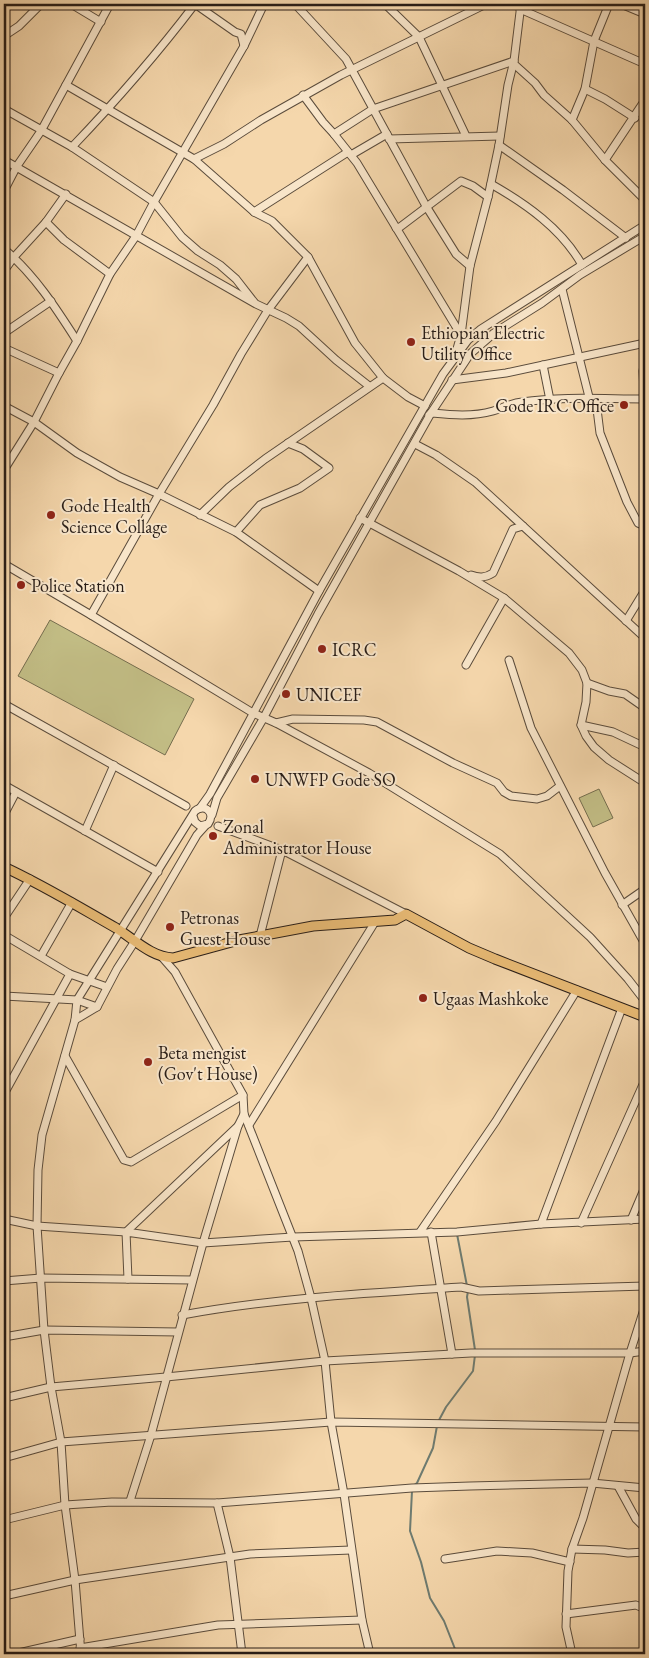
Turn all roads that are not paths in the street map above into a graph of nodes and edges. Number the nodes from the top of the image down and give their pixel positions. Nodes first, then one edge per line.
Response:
1 (41, 4) edge
2 (71, 4) edge
3 (110, 4) edge
4 (195, 4) edge
5 (264, 4) edge
6 (295, 4) edge
7 (385, 4) edge
8 (486, 4) edge
9 (609, 4) edge
10 (621, 4) edge
11 (521, 6) edge
12 (645, 14) edge
13 (100, 22) junction
14 (4, 36) edge
15 (419, 37) junction
16 (594, 41) junction
17 (244, 46) junction
18 (514, 62) junction
19 (645, 64) edge
20 (350, 70) junction
21 (66, 85) junction
22 (442, 85) junction
23 (584, 89) junction
24 (303, 95) junction
25 (645, 100) edge
26 (4, 109) edge
27 (108, 109) junction
28 (373, 109) junction
29 (635, 118) junction
30 (572, 120) junction
31 (41, 131) junction
32 (334, 134) junction
33 (466, 136) junction
34 (500, 136) junction
35 (388, 137) junction
36 (499, 145) junction
37 (72, 147) junction
38 (183, 152) junction
39 (350, 153) junction
40 (194, 159) junction
41 (4, 160) edge
42 (605, 160) junction
43 (17, 166) junction
44 (491, 184) junction
45 (4, 191) edge
46 (66, 194) junction
47 (488, 197) junction
48 (645, 200) edge
49 (154, 202) junction
50 (426, 206) junction
51 (254, 212) junction
52 (46, 222) junction
53 (645, 226) edge
54 (396, 228) junction
55 (641, 235) edge
56 (136, 236) junction
57 (626, 238) junction
58 (4, 249) edge
59 (308, 256) junction
60 (14, 257) junction
61 (582, 265) junction
62 (470, 266) junction
63 (4, 271) edge
64 (110, 274) junction
65 (562, 289) junction
66 (51, 301) junction
67 (256, 304) junction
68 (268, 310) junction
69 (4, 333) edge
70 (461, 335) junction
71 (78, 341) junction
72 (645, 343) edge
73 (4, 348) edge
74 (454, 357) junction
75 (580, 357) junction
76 (645, 360) edge
77 (543, 365) junction
78 (58, 373) junction
79 (383, 378) junction
80 (452, 380) junction
81 (370, 386) junction
82 (645, 393) edge
83 (590, 397) junction
84 (645, 399) edge
85 (550, 400) junction
86 (4, 406) edge
87 (425, 406) junction
88 (431, 413) junction
89 (34, 422) junction
90 (416, 422) junction
91 (288, 444) junction
92 (414, 444) junction
93 (4, 470) edge
94 (384, 478) junction
95 (393, 482) junction
96 (159, 494) junction
97 (200, 515) junction
98 (360, 518) junction
99 (370, 523) junction
100 (523, 526) junction
101 (645, 526) edge
102 (236, 532) junction
103 (4, 564) edge
104 (459, 571) junction
105 (319, 591) junction
106 (644, 594) edge
107 (504, 598) junction
108 (310, 609) junction
109 (318, 614) junction
110 (91, 615) junction
111 (626, 621) junction
112 (645, 638) edge
113 (509, 660) dead end
114 (466, 665) dead end
115 (273, 677) junction
116 (282, 682) junction
117 (587, 683) junction
118 (4, 704) edge
119 (645, 708) edge
120 (252, 714) junction
121 (262, 719) junction
122 (276, 723) junction
123 (581, 725) junction
124 (645, 748) edge
125 (114, 765) junction
126 (645, 783) edge
127 (4, 784) edge
128 (560, 786) junction
129 (16, 792) junction
130 (186, 806) junction
131 (199, 808) junction
132 (4, 815) edge
133 (193, 816) junction
134 (211, 817) junction
135 (206, 825) junction
136 (218, 826) junction
137 (85, 832) junction
138 (282, 850) junction
139 (4, 867) edge
140 (158, 872) junction
141 (30, 879) junction
142 (645, 889) edge
143 (72, 902) junction
144 (622, 905) junction
145 (406, 914) junction
146 (4, 918) edge
147 (375, 922) junction
148 (120, 931) junction
149 (4, 935) edge
150 (260, 936) junction
151 (135, 941) junction
152 (645, 944) edge
153 (41, 956) junction
154 (161, 956) junction
155 (70, 974) junction
156 (88, 980) junction
157 (107, 987) junction
158 (577, 990) junction
159 (4, 996) edge
160 (55, 998) junction
161 (77, 1000) junction
162 (645, 1001) edge
163 (97, 1007) junction
164 (622, 1008) junction
165 (645, 1017) edge
166 (75, 1020) junction
167 (65, 1056) junction
168 (645, 1080) edge
169 (4, 1094) edge
170 (243, 1095) junction
171 (244, 1114) junction
172 (249, 1125) junction
173 (238, 1126) junction
174 (645, 1187) edge
175 (4, 1219) edge
176 (645, 1219) edge
177 (631, 1220) junction
178 (581, 1223) junction
179 (541, 1224) junction
180 (36, 1226) junction
181 (126, 1232) junction
182 (420, 1232) junction
183 (431, 1232) junction
184 (293, 1236) junction
185 (203, 1243) junction
186 (40, 1278) junction
187 (128, 1279) junction
188 (192, 1280) junction
189 (4, 1281) edge
190 (645, 1286) edge
191 (442, 1288) junction
192 (311, 1298) junction
193 (645, 1306) edge
194 (182, 1315) junction
195 (44, 1330) junction
196 (178, 1332) junction
197 (4, 1338) edge
198 (645, 1351) edge
199 (630, 1353) junction
200 (452, 1354) junction
201 (325, 1361) junction
202 (166, 1377) junction
203 (51, 1387) junction
204 (4, 1398) edge
205 (331, 1422) junction
206 (610, 1426) junction
207 (645, 1427) edge
208 (150, 1435) junction
209 (61, 1442) junction
210 (4, 1458) edge
211 (592, 1484) junction
212 (618, 1486) junction
213 (645, 1488) edge
214 (344, 1494) junction
215 (130, 1501) junction
216 (217, 1502) junction
217 (65, 1504) junction
218 (4, 1520) edge
219 (645, 1528) edge
220 (572, 1549) junction
221 (351, 1550) junction
222 (645, 1552) edge
223 (230, 1557) junction
224 (445, 1559) dead end
225 (570, 1562) junction
226 (75, 1580) junction
227 (4, 1596) edge
228 (645, 1609) edge
229 (566, 1614) junction
230 (362, 1620) junction
231 (239, 1623) junction
232 (80, 1639) junction
233 (81, 1651) edge
234 (14, 1654) edge
235 (242, 1654) edge
236 (370, 1654) edge
237 (572, 1654) edge

1 - 14 street
2 - 13 street
3 - 13 street
4 - 17 street
4 - 27 street
5 - 17 street
6 - 20 street
7 - 15 street
8 - 15 street
9 - 16 street
10 - 12 street
11 - 16 street
11 - 18 street
13 - 21 street
15 - 20 street
15 - 22 street
16 - 19 street
16 - 23 street
17 - 38 street
18 - 22 street
18 - 30 street
18 - 34 street
20 - 24 street
20 - 28 street
21 - 27 street
21 - 31 street
22 - 28 street
22 - 33 street
23 - 29 street
23 - 30 street
24 - 32 street
24 - 40 street
25 - 29 street
26 - 31 street
27 - 37 street
27 - 38 street
28 - 32 street
28 - 35 street
29 - 42 street
30 - 42 street
31 - 37 street
31 - 43 street
32 - 39 street
33 - 34 street
33 - 35 street
34 - 36 street
35 - 39 street
35 - 50 street
36 - 44 street
36 - 57 street
37 - 49 street
38 - 40 street
38 - 49 street
39 - 51 street
39 - 54 street
40 - 51 street
41 - 43 street
42 - 48 street
43 - 45 street
43 - 46 street
44 - 47 street
44 - 61 street
46 - 52 street
46 - 56 street
47 - 50 street
47 - 62 street
49 - 56 street
49 - 67 street
50 - 54 street
50 - 62 street
51 - 59 street
52 - 60 street
52 - 64 street
53 - 55 street
54 - 70 street
55 - 57 street
55 - 65 street
56 - 64 street
56 - 67 street
57 - 61 street
58 - 60 street
59 - 68 street
59 - 79 street
60 - 63 street
60 - 66 street
61 - 74 street
62 - 70 street
64 - 71 street
65 - 75 street
65 - 80 street
66 - 69 street
66 - 71 street
67 - 68 street
68 - 81 street
68 - 96 street
70 - 74 street
71 - 78 street
72 - 75 street
73 - 78 street
74 - 87 street
75 - 77 street
75 - 83 street
76 - 82 street
77 - 80 street
77 - 85 street
78 - 89 street
79 - 81 street
79 - 87 street
80 - 88 street
81 - 91 street
83 - 84 street
83 - 85 street
83 - 101 street
85 - 88 street
86 - 89 street
87 - 90 street
88 - 90 street
88 - 92 street
89 - 93 street
89 - 96 street
90 - 94 street
91 - 97 street
91 - 102 street
92 - 95 street
92 - 100 street
94 - 95 street
94 - 98 street
95 - 99 street
96 - 97 street
96 - 110 street
97 - 102 street
98 - 99 street
98 - 105 street
99 - 104 street
99 - 109 street
100 - 104 street
100 - 111 street
102 - 105 street
103 - 110 street
104 - 107 street
105 - 108 street
106 - 111 street
107 - 114 street
107 - 117 street
108 - 109 street
108 - 115 street
109 - 116 street
110 - 120 street
111 - 112 street
113 - 128 street
115 - 116 street
115 - 120 street
116 - 121 street
117 - 119 street
117 - 123 street
118 - 125 street
120 - 121 street
120 - 131 street
121 - 122 street
121 - 134 street
122 - 128 street
122 - 162 street
123 - 124 street
123 - 126 street
125 - 130 street
125 - 137 street
127 - 129 street
128 - 144 street
129 - 132 street
129 - 137 street
130 - 131 street
130 - 133 street
131 - 133 street
131 - 134 street
133 - 135 street
133 - 140 street
134 - 135 street
134 - 136 street
135 - 136 street
135 - 151 street
136 - 138 street
137 - 140 street
138 - 145 street
138 - 150 street
139 - 141 main road
140 - 148 street
141 - 143 main road
141 - 146 street
142 - 144 street
143 - 148 main road
143 - 153 street
144 - 152 street
145 - 147 main road
145 - 158 main road
147 - 150 main road
147 - 172 street
148 - 151 main road
148 - 156 street
149 - 153 street
150 - 154 main road
151 - 154 main road
151 - 157 street
153 - 155 street
154 - 170 street
155 - 156 street
155 - 160 street
156 - 157 street
156 - 161 street
157 - 163 street
158 - 164 main road
158 - 182 street
159 - 160 street
160 - 161 street
160 - 169 street
161 - 163 street
161 - 166 street
163 - 166 street
164 - 165 main road
164 - 179 street
166 - 167 street
167 - 170 street
167 - 180 street
168 - 178 street
170 - 171 street
171 - 172 street
171 - 173 street
172 - 184 street
173 - 181 street
173 - 185 street
174 - 177 street
175 - 180 street
176 - 177 street
177 - 178 street
178 - 179 street
179 - 183 street
180 - 181 street
180 - 186 street
181 - 185 street
181 - 187 street
182 - 183 street
182 - 184 street
183 - 191 street
184 - 185 street
184 - 192 street
185 - 188 street
186 - 187 street
186 - 189 street
186 - 195 street
187 - 188 street
188 - 194 street
190 - 191 street
191 - 192 street
191 - 200 street
192 - 194 street
192 - 201 street
193 - 199 street
194 - 196 street
195 - 196 street
195 - 197 street
195 - 203 street
196 - 202 street
198 - 199 street
199 - 200 street
199 - 206 street
200 - 201 street
201 - 202 street
201 - 205 street
202 - 203 street
202 - 208 street
203 - 204 street
203 - 209 street
205 - 206 street
205 - 208 street
205 - 214 street
206 - 207 street
206 - 211 street
208 - 209 street
208 - 215 street
209 - 210 street
209 - 217 street
211 - 212 street
211 - 214 street
211 - 220 street
212 - 213 street
212 - 219 street
214 - 216 street
214 - 221 street
215 - 216 street
215 - 217 street
216 - 223 street
217 - 218 street
217 - 226 street
220 - 222 street
220 - 225 street
221 - 223 street
221 - 230 street
223 - 226 street
223 - 231 street
224 - 225 street
225 - 229 street
226 - 227 street
226 - 232 street
228 - 229 street
229 - 237 street
230 - 231 street
230 - 236 street
231 - 233 street
231 - 235 street
232 - 233 street
232 - 234 street

